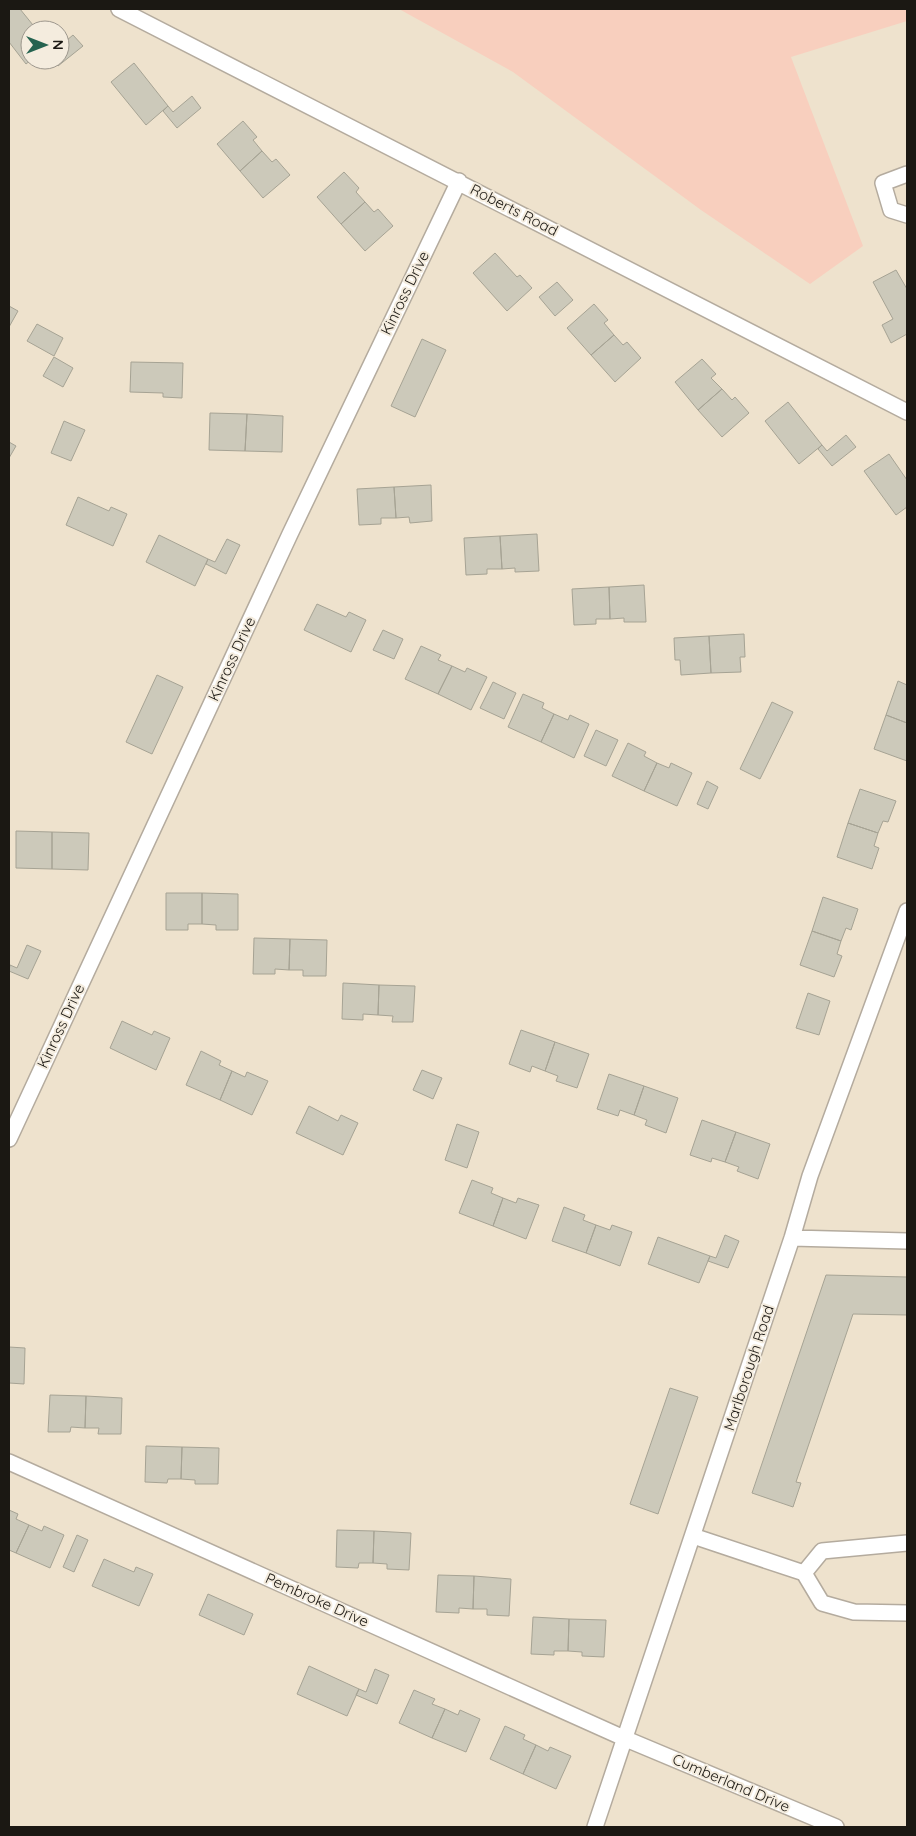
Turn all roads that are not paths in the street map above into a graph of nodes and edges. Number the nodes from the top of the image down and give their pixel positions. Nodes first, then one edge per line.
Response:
1 (119, 9) edge
2 (907, 174) edge
3 (458, 181) junction
4 (907, 215) edge
5 (907, 412) edge
6 (907, 912) edge
7 (9, 1139) edge
8 (792, 1238) junction
9 (907, 1241) edge
10 (9, 1462) edge
11 (693, 1536) junction
12 (907, 1543) edge
13 (804, 1573) junction
14 (907, 1613) edge
15 (626, 1739) junction
16 (595, 1827) edge
17 (836, 1827) edge

1 - 3 lane, Roberts Road
2 - 4 lane
3 - 5 lane, Roberts Road
3 - 7 lane, Kinross Drive
6 - 8 lane, Marlborough Road
8 - 9 lane
8 - 11 lane, Marlborough Road
10 - 15 lane, Pembroke Drive
11 - 13 lane
11 - 15 lane, Marlborough Road
12 - 13 lane
13 - 14 lane
15 - 16 lane, Marlborough Road
15 - 17 lane, Cumberland Drive

